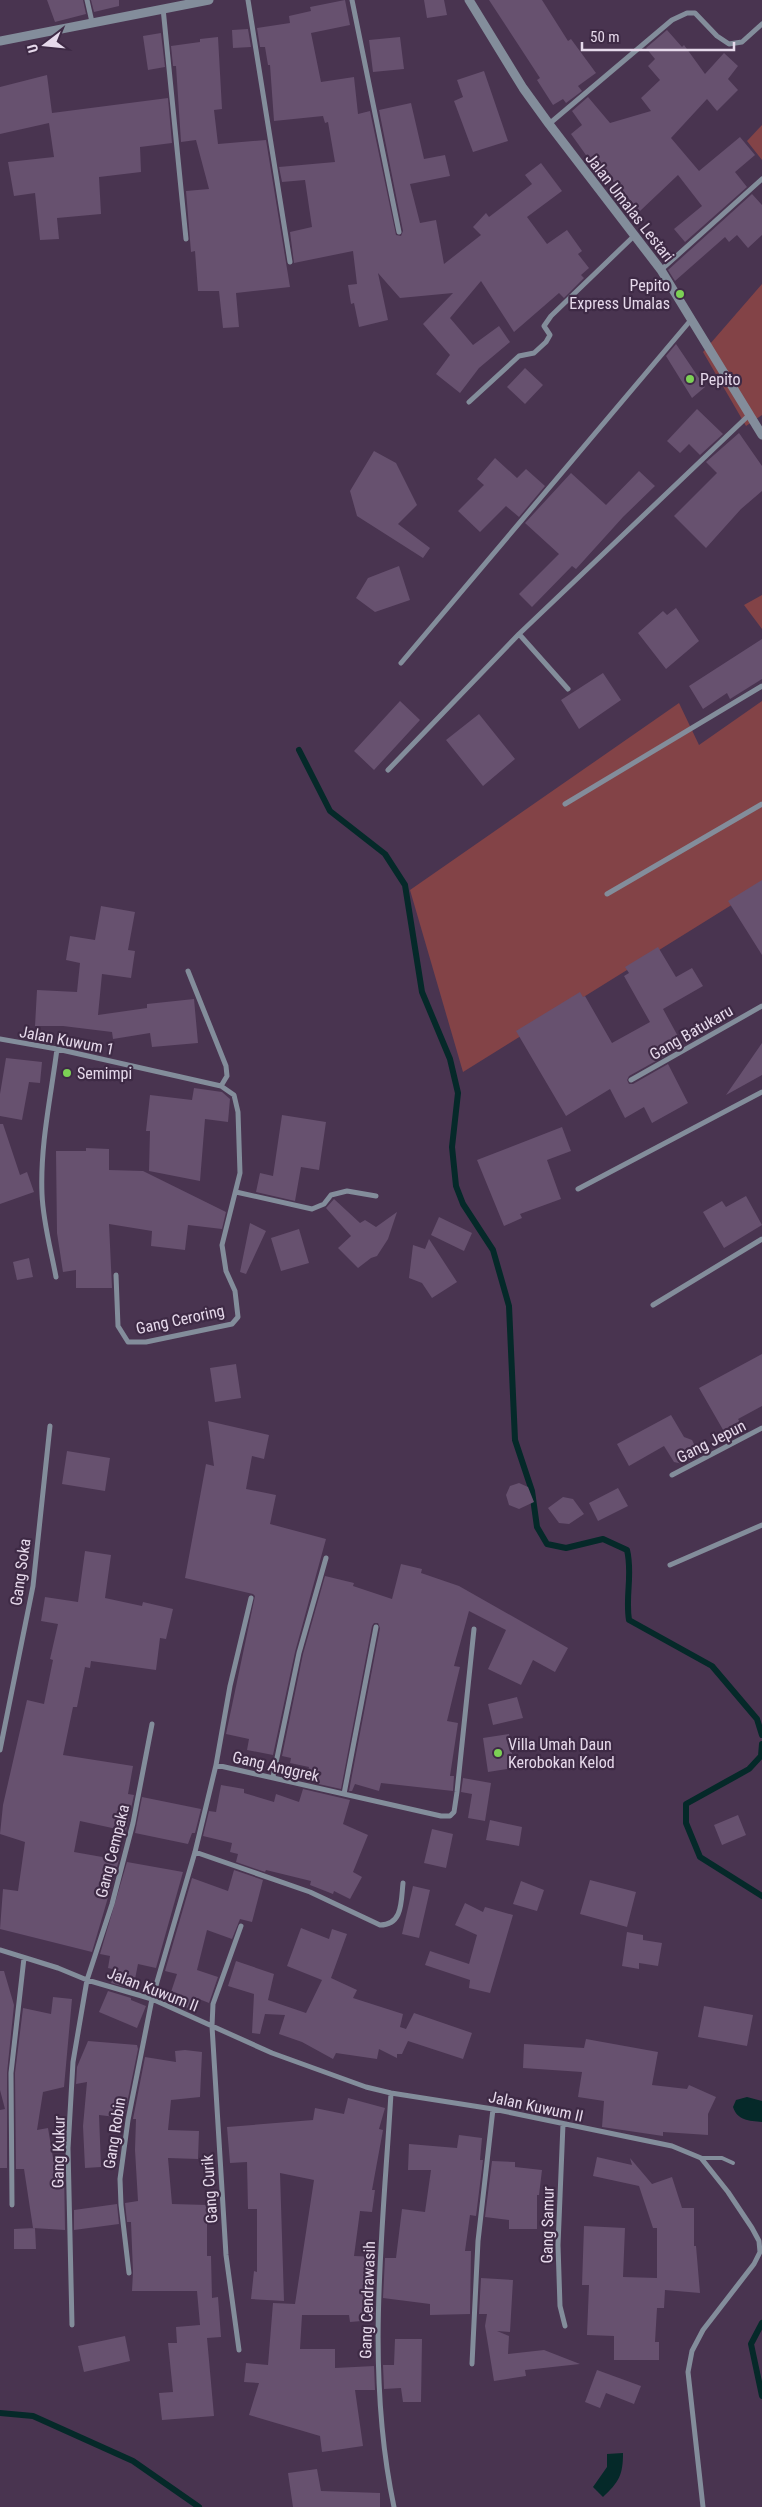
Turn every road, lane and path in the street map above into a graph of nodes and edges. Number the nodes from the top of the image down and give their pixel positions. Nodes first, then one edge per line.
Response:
1 (88, 0) edge
2 (209, 0) edge
3 (248, 0) edge
4 (352, 0) edge
5 (469, 0) edge
6 (163, 7) junction
7 (92, 22) junction
8 (762, 24) edge
9 (0, 41) edge
10 (549, 124) junction
11 (762, 179) edge
12 (400, 232) dead end
13 (636, 235) junction
14 (186, 239) dead end
15 (290, 262) dead end
16 (661, 270) junction
17 (690, 321) junction
18 (469, 402) dead end
19 (749, 415) junction
20 (762, 435) edge
21 (519, 634) junction
22 (401, 662) dead end
23 (762, 686) edge
24 (568, 689) dead end
25 (388, 770) dead end
26 (565, 804) dead end
27 (762, 804) edge
28 (606, 894) dead end
29 (188, 972) dead end
30 (762, 1006) edge
31 (0, 1039) edge
32 (57, 1049) junction
33 (631, 1080) dead end
34 (221, 1086) junction
35 (762, 1092) edge
36 (578, 1189) dead end
37 (236, 1192) junction
38 (376, 1196) dead end
39 (762, 1239) edge
40 (116, 1275) dead end
41 (56, 1277) dead end
42 (653, 1305) dead end
43 (50, 1426) dead end
44 (762, 1428) edge
45 (672, 1475) dead end
46 (762, 1525) edge
47 (326, 1558) dead end
48 (670, 1565) dead end
49 (252, 1598) dead end
50 (376, 1627) dead end
51 (474, 1629) dead end
52 (152, 1724) dead end
53 (0, 1750) edge
54 (216, 1766) junction
55 (272, 1777) junction
56 (344, 1794) junction
57 (195, 1852) junction
58 (403, 1883) dead end
59 (241, 1926) dead end
60 (0, 1950) edge
61 (24, 1958) junction
62 (87, 1980) junction
63 (152, 1999) junction
64 (212, 2026) junction
65 (391, 2093) junction
66 (492, 2109) junction
67 (563, 2124) junction
68 (701, 2158) junction
69 (733, 2163) dead end
70 (12, 2205) dead end
71 (129, 2273) dead end
72 (72, 2325) dead end
73 (566, 2326) dead end
74 (239, 2350) dead end
75 (472, 2364) dead end
76 (394, 2507) edge
77 (703, 2507) edge

1 - 7 street
2 - 6 street
3 - 15 street
4 - 12 street
5 - 10 street, Jalan Umalas Lestari
6 - 7 street
6 - 14 street
7 - 9 street
8 - 10 street
10 - 13 street, Jalan Umalas Lestari
11 - 16 street
13 - 16 street, Jalan Umalas Lestari
13 - 18 street
16 - 17 street, Jalan Umalas Lestari
17 - 19 street, Jalan Umalas Lestari
17 - 22 street
19 - 20 street, Jalan Umalas Lestari
19 - 21 street
21 - 24 street
21 - 25 street
23 - 26 street
27 - 28 street
29 - 34 street
30 - 33 street, Gang Batukaru
31 - 32 street, Jalan Kuwum 1
32 - 34 street, Jalan Kuwum 1
32 - 41 street
34 - 37 street, Gang Ceroring
35 - 36 street
37 - 38 street
37 - 40 street, Gang Ceroring
39 - 42 street
43 - 53 street, Gang Soka
44 - 45 street, Gang Jepun
46 - 48 street
47 - 55 street
49 - 54 street
50 - 56 street
51 - 56 street, Gang Anggrek
52 - 62 street, Gang Cempaka
54 - 55 street, Gang Anggrek
54 - 57 street, Gang Anggrek
55 - 56 street, Gang Anggrek
57 - 58 street
57 - 63 street, Gang Anggrek
59 - 64 street, Gang Curik
60 - 61 street, Jalan Kuwum II
61 - 62 street, Jalan Kuwum II
61 - 70 street
62 - 63 street, Jalan Kuwum II
62 - 72 street, Gang Kukur
63 - 64 street, Jalan Kuwum II
63 - 71 street, Gang Robin
64 - 65 street, Jalan Kuwum II
64 - 74 street, Gang Curik
65 - 66 street, Jalan Kuwum II
65 - 76 street, Gang Cendrawasih
66 - 67 street, Jalan Kuwum II
66 - 75 street
67 - 68 street, Jalan Kuwum II
67 - 73 street, Gang Samur
68 - 69 lane
68 - 77 street, Jalan Kuwum II

